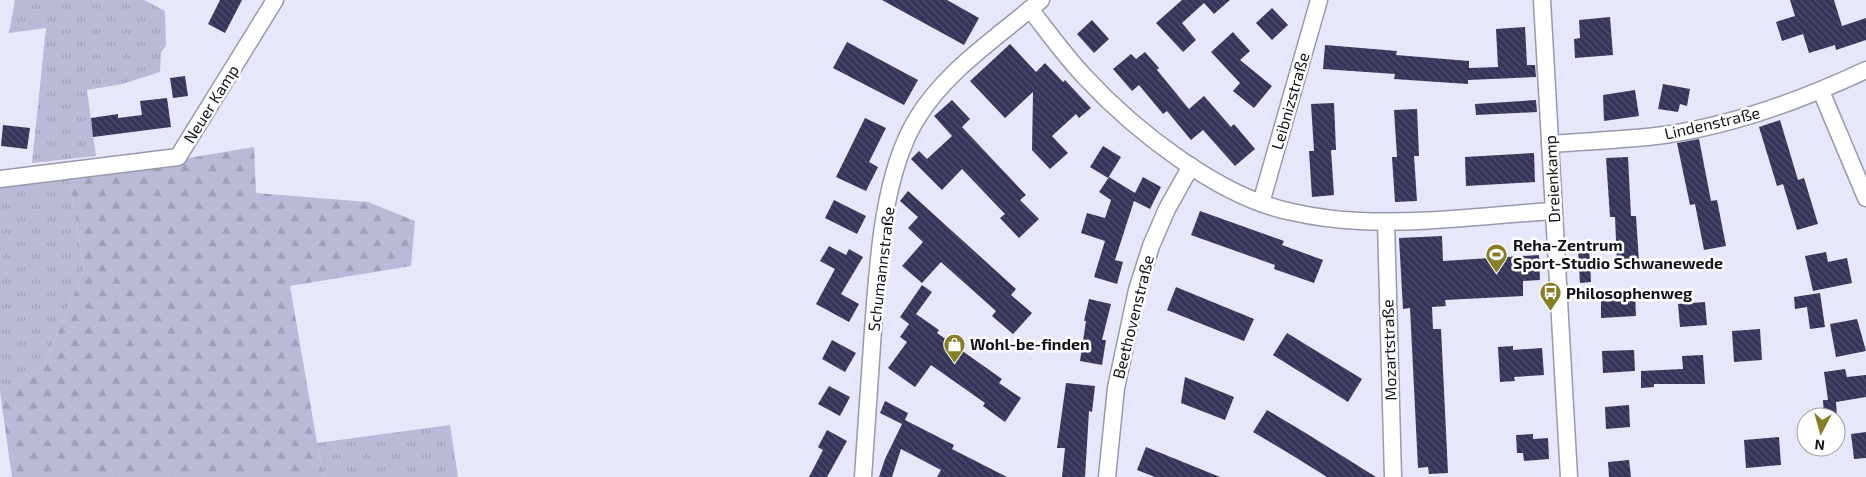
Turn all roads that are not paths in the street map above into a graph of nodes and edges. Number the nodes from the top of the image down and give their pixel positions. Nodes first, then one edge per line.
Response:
1 (275, 0) edge
2 (1319, 0) edge
3 (1542, 0) edge
4 (1035, 5) edge
5 (1866, 70) edge
6 (1821, 91) junction
7 (1550, 144) junction
8 (1191, 166) junction
9 (0, 179) edge
10 (1866, 198) edge
11 (1261, 203) junction
12 (1553, 211) junction
13 (1386, 222) junction
14 (863, 477) edge
15 (1107, 477) edge
16 (1393, 477) edge
17 (1569, 477) edge

1 - 9 street, Neuer Kamp
2 - 11 street, Leibnizstraße
3 - 7 street, Dreienkamp
4 - 8 street
4 - 14 street, Schumannstraße
5 - 6 street, Lindenstraße
6 - 7 street, Lindenstraße
6 - 10 street
7 - 12 street, Dreienkamp
8 - 11 street
8 - 15 street, Beethovenstraße
11 - 13 street
12 - 13 street
12 - 17 street, Dreienkamp
13 - 16 street, Mozartstraße

